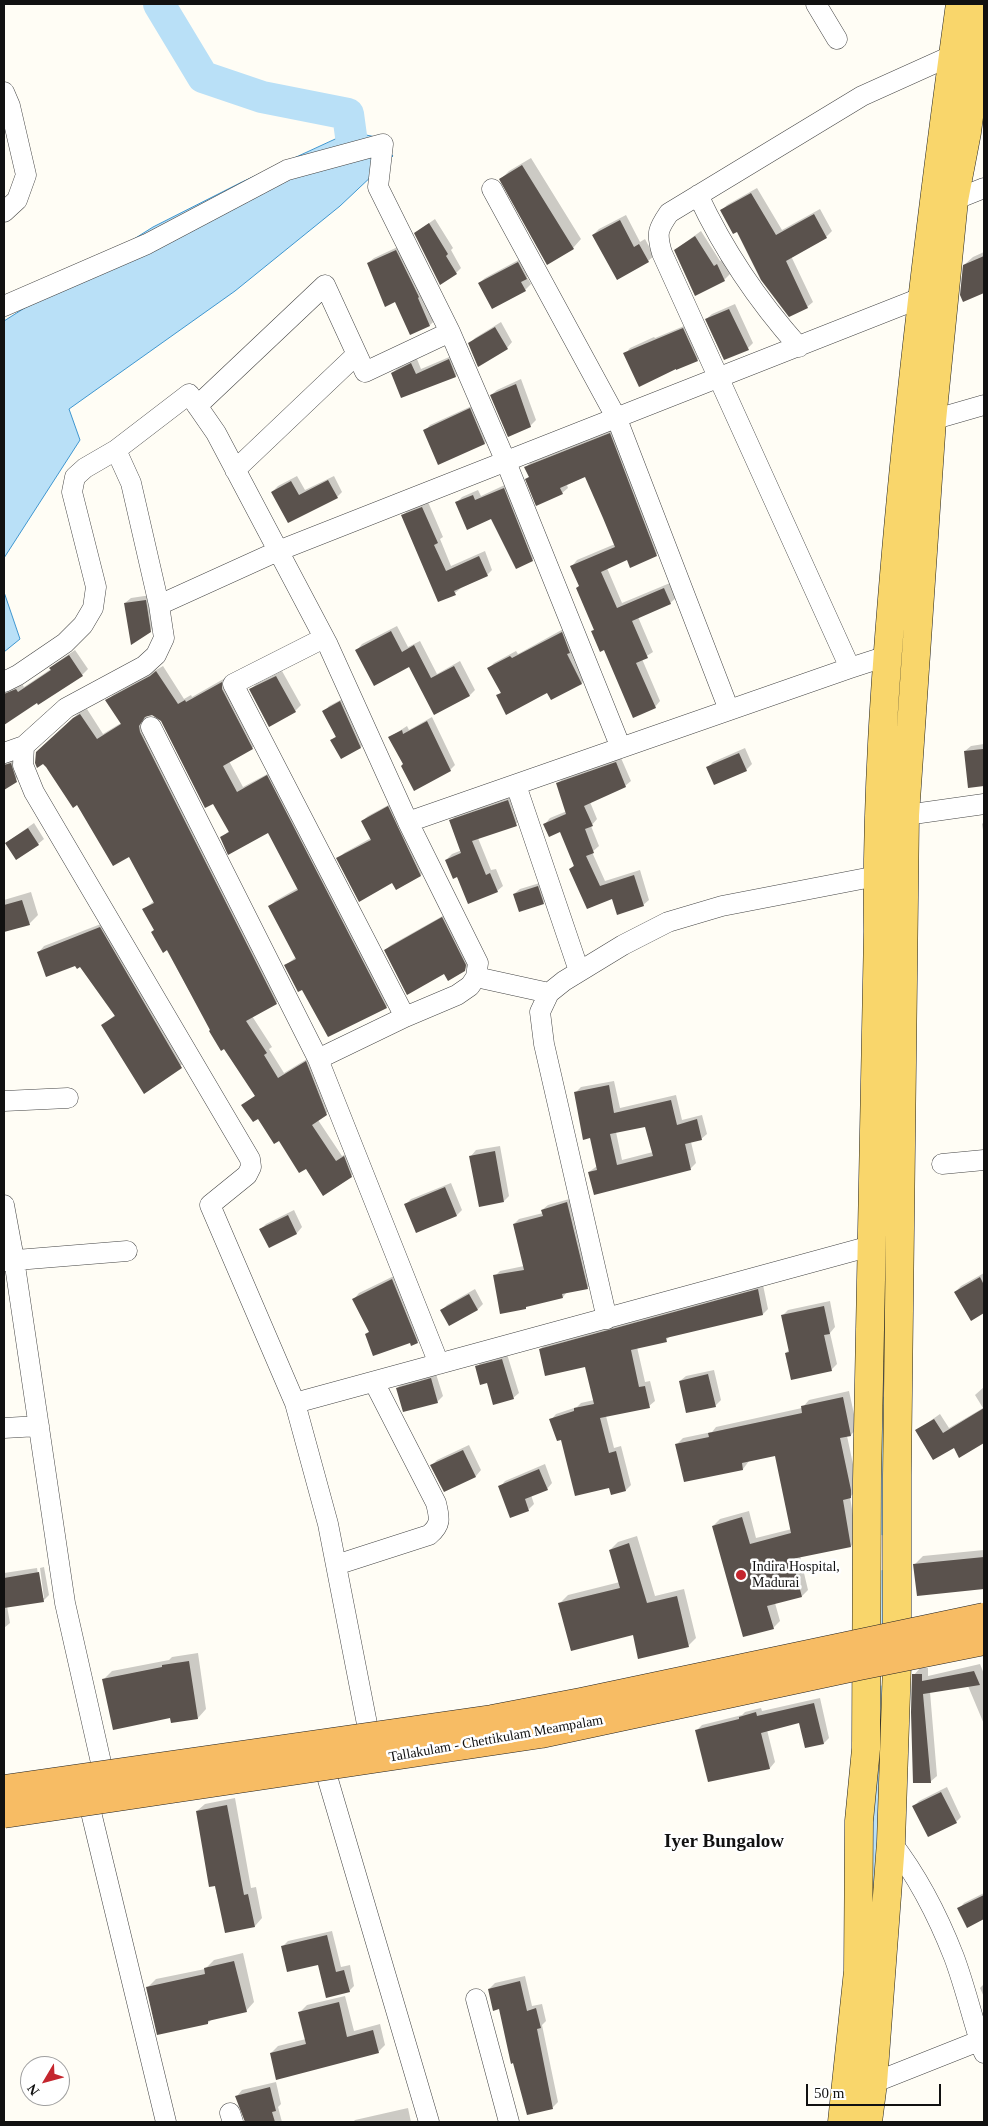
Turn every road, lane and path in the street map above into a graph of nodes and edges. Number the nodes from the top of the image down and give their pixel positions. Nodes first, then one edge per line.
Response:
1 (816, 4) edge
2 (960, 4) edge
3 (984, 4) edge
4 (837, 39) dead end
5 (953, 55) junction
6 (4, 92) edge
7 (984, 188) edge
8 (492, 189) dead end
9 (698, 195) junction
10 (954, 200) junction
11 (4, 212) edge
12 (923, 297) junction
13 (4, 306) edge
14 (450, 332) junction
15 (799, 347) junction
16 (356, 355) junction
17 (718, 379) junction
18 (984, 405) edge
19 (197, 406) junction
20 (617, 419) junction
21 (932, 420) junction
22 (116, 450) junction
23 (506, 462) junction
24 (235, 470) junction
25 (278, 551) junction
26 (159, 605) junction
27 (324, 638) junction
28 (887, 656) junction
29 (850, 668) junction
30 (4, 682) edge
31 (729, 710) junction
32 (151, 727) dead end
33 (24, 746) junction
34 (622, 748) junction
35 (4, 753) edge
36 (516, 784) junction
37 (984, 804) edge
38 (893, 817) junction
39 (408, 822) junction
40 (877, 876) junction
41 (580, 971) junction
42 (476, 977) junction
43 (549, 993) junction
44 (405, 1017) junction
45 (318, 1059) junction
46 (68, 1098) dead end
47 (4, 1102) edge
48 (984, 1160) edge
49 (942, 1164) dead end
50 (4, 1204) edge
51 (871, 1246) junction
52 (127, 1251) dead end
53 (9, 1260) edge
54 (607, 1319) junction
55 (439, 1364) junction
56 (374, 1382) junction
57 (295, 1403) junction
58 (39, 1426) junction
59 (4, 1428) edge
60 (336, 1565) junction
61 (984, 1617) edge
62 (984, 1647) edge
63 (368, 1728) dead end
64 (102, 1767) dead end
65 (326, 1773) dead end
66 (4, 1789) edge
67 (90, 1808) dead end
68 (4, 1814) edge
69 (891, 1842) junction
70 (476, 1999) dead end
71 (983, 2045) edge
72 (873, 2082) junction
73 (166, 2122) edge
74 (429, 2122) edge
75 (509, 2122) edge
76 (842, 2122) edge
77 (868, 2122) edge

1 - 4 street
2 - 5 main road
3 - 10 main road
5 - 9 street
5 - 12 main road
6 - 11 street
7 - 10 street
8 - 20 street
9 - 15 street
9 - 17 street
10 - 21 main road
12 - 15 street
12 - 28 main road
13 - 14 street
14 - 16 street
14 - 23 street
15 - 17 street
16 - 19 street
16 - 24 street
17 - 20 street
17 - 29 street
18 - 21 street
19 - 22 street
19 - 24 street
20 - 23 street
20 - 31 street
21 - 38 main road
22 - 26 street
22 - 30 street
23 - 25 street
23 - 34 street
24 - 25 street
25 - 26 street
25 - 27 street
26 - 33 street
27 - 39 street
27 - 44 street
28 - 29 street
28 - 38 main road
29 - 31 street
31 - 34 street
32 - 45 street
33 - 35 street
33 - 57 street
34 - 36 street
36 - 39 street
36 - 41 street
37 - 38 street
38 - 40 main road
38 - 69 main road
39 - 42 street
40 - 41 street
40 - 51 main road
41 - 43 street
42 - 43 street
42 - 44 street
43 - 54 street
44 - 45 street
45 - 55 street
46 - 47 street
48 - 49 street
50 - 53 street
51 - 54 street
51 - 76 main road
52 - 53 street
53 - 58 street
54 - 55 street
55 - 56 street
56 - 57 street
56 - 60 street
57 - 60 street
58 - 59 street
58 - 64 street
60 - 63 street
61 - 66 highway, Tallakulam - Chettikulam Meampalam, bridge
62 - 68 highway, Tallakulam - Chettikulam Meampalam, bridge
65 - 74 street
67 - 73 street
69 - 71 street
69 - 72 main road
70 - 75 street
71 - 72 street
72 - 77 main road

